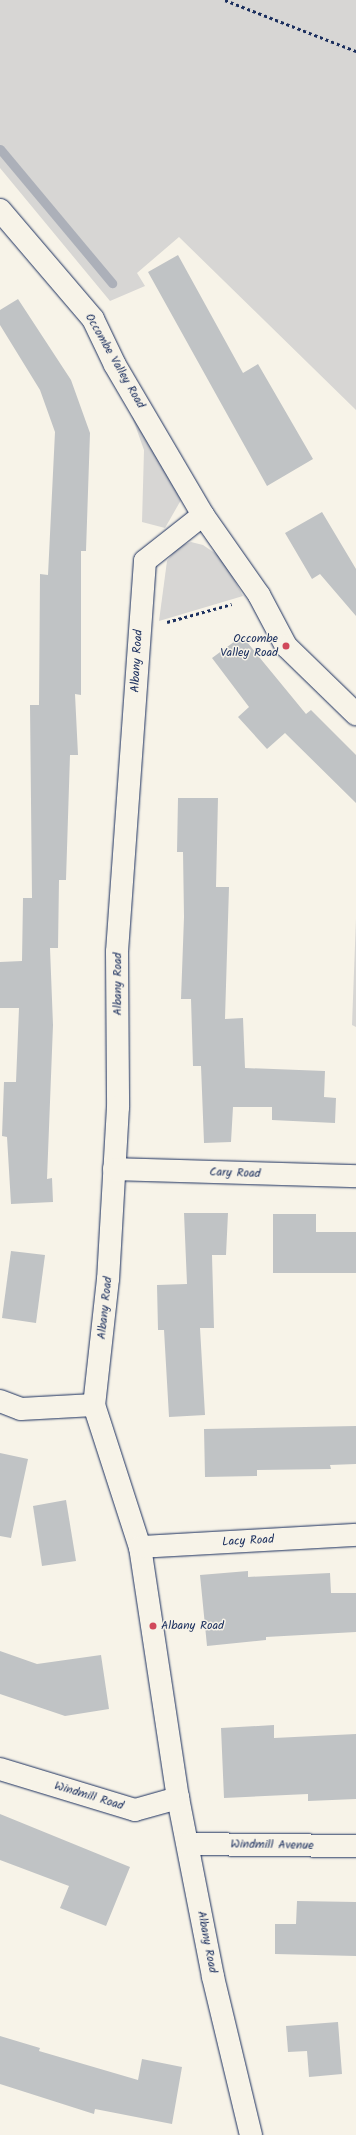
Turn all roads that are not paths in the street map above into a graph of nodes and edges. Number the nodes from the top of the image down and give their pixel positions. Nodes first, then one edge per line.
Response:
1 (0, 210) edge
2 (203, 515) junction
3 (356, 714) edge
4 (114, 1169) junction
5 (356, 1176) edge
6 (0, 1401) edge
7 (94, 1405) junction
8 (356, 1535) edge
9 (140, 1546) junction
10 (0, 1770) edge
11 (178, 1798) junction
12 (188, 1844) junction
13 (356, 1846) edge
14 (251, 2135) edge

1 - 2 street, Occombe Valley Road
2 - 3 street, Occombe Valley Road
2 - 4 street, Albany Road
4 - 5 street, Cary Road
4 - 7 street, Albany Road
6 - 7 street
7 - 9 street, Albany Road
8 - 9 street, Lacy Road
9 - 11 street, Albany Road
10 - 11 street, Windmill Road
11 - 12 street, Albany Road
12 - 13 street, Windmill Avenue
12 - 14 street, Albany Road

